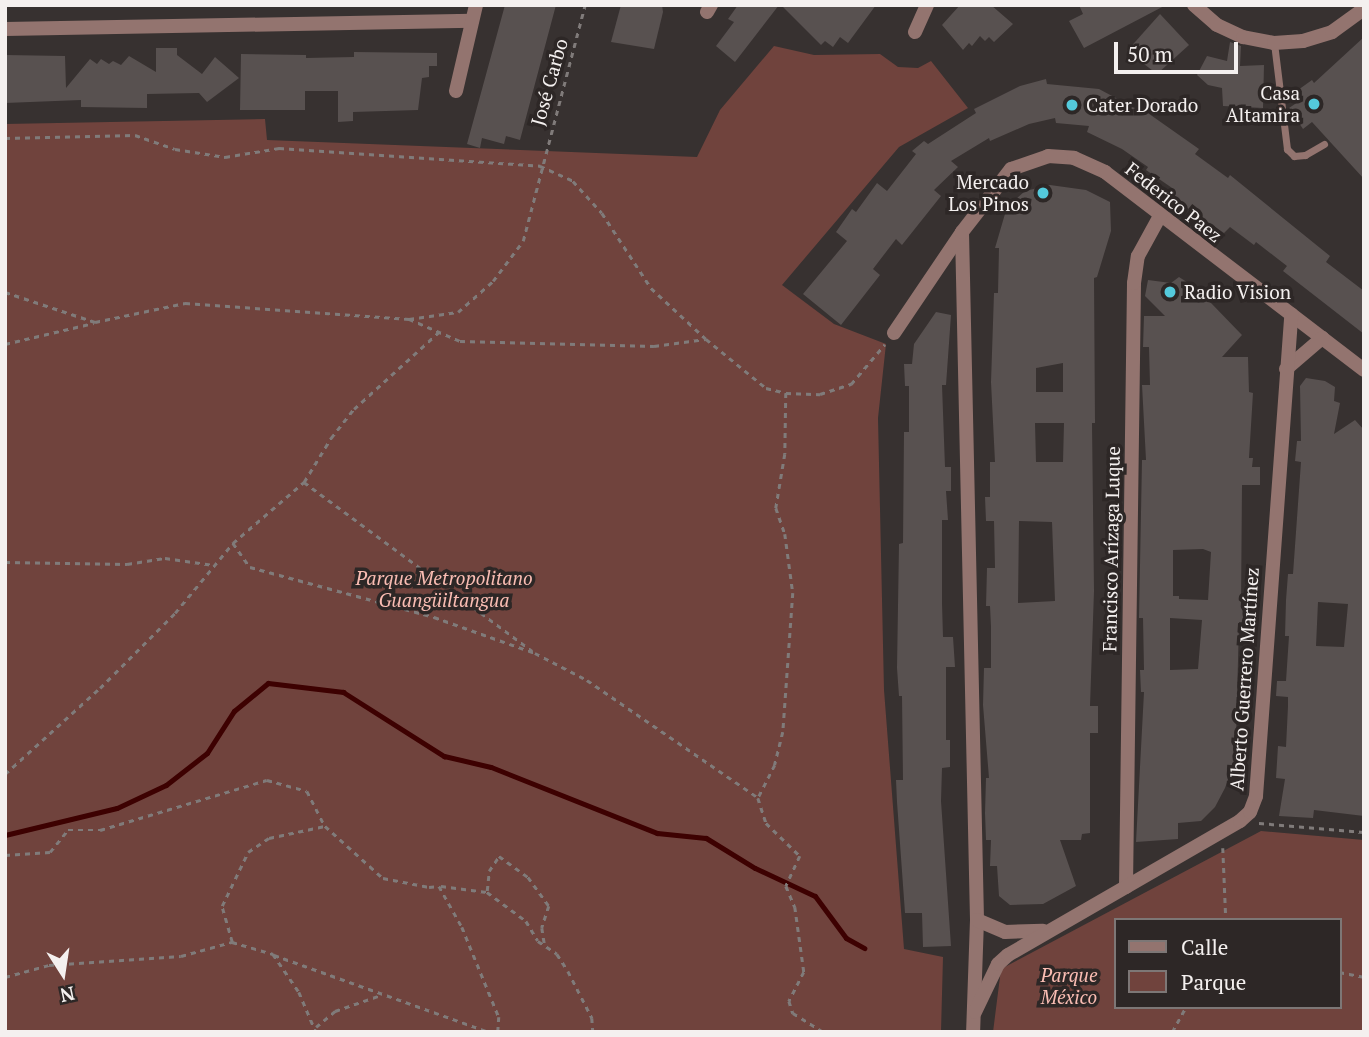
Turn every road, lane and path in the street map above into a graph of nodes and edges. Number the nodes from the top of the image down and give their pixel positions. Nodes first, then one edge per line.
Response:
1 (476, 5) edge
2 (585, 5) edge
3 (927, 5) edge
4 (1194, 5) edge
5 (1364, 9) edge
6 (472, 21) junction
7 (5, 29) edge
8 (915, 32) dead end
9 (1274, 43) junction
10 (456, 90) dead end
11 (5, 138) edge
12 (1324, 144) dead end
13 (540, 166) junction
14 (1160, 216) junction
15 (962, 232) junction
16 (5, 292) edge
17 (1291, 314) junction
18 (409, 319) junction
19 (95, 322) junction
20 (439, 332) junction
21 (894, 333) joint
22 (1322, 338) junction
23 (706, 339) junction
24 (5, 344) edge
25 (1286, 369) junction
26 (1364, 370) edge
27 (786, 393) junction
28 (304, 482) junction
29 (233, 543) junction
30 (5, 562) edge
31 (215, 565) junction
32 (535, 653) junction
33 (5, 775) edge
34 (758, 797) junction
35 (1248, 822) dead end
36 (325, 826) junction
37 (1364, 832) edge
38 (1223, 838) dead end
39 (5, 855) edge
40 (439, 886) junction
41 (1126, 887) junction
42 (487, 892) junction
43 (1227, 918) edge
44 (977, 920) junction
45 (1047, 930) junction
46 (232, 942) junction
47 (545, 946) junction
48 (273, 954) junction
49 (1341, 972) edge
50 (5, 977) edge
51 (1364, 977) edge
52 (383, 994) junction
53 (1185, 1009) edge
54 (975, 1012) junction
55 (316, 1030) edge
56 (489, 1032) edge
57 (498, 1032) edge
58 (593, 1032) edge
59 (823, 1032) edge
60 (973, 1032) edge
61 (1172, 1032) edge

1 - 6 street
2 - 13 path, José Carbo
3 - 8 street
4 - 9 street
5 - 9 street
6 - 7 street
6 - 10 street
9 - 12 lane
11 - 13 path
13 - 18 path, José Carbo
13 - 23 path
14 - 15 street, Federico Paez
14 - 17 street, Federico Paez
14 - 41 street, Francisco Arízaga Luque
15 - 21 street, Federico Paez
15 - 44 street
16 - 19 path
17 - 22 street, Federico Paez
17 - 25 street, Alberto Guerrero Martínez
18 - 19 path
18 - 20 path
19 - 24 path
20 - 23 path
20 - 28 path
21 - 27 path
22 - 25 street
22 - 26 street, Federico Paez
23 - 27 path
25 - 41 street, Alberto Guerrero Martínez
27 - 34 path
28 - 29 path
28 - 32 path
29 - 31 path
29 - 32 path
30 - 31 path
31 - 33 path
32 - 34 path
34 - 59 path
35 - 37 path
36 - 39 path
36 - 40 path
36 - 46 path
38 - 43 path
40 - 42 path
40 - 57 path
41 - 45 street, Alberto Guerrero Martínez
42 - 47 path
42 - 47 path
44 - 45 street, Alberto Guerrero Martínez
44 - 54 street
45 - 54 street, Alberto Guerrero Martínez
46 - 48 path
46 - 50 path
47 - 58 path
48 - 52 path
48 - 55 path
49 - 51 path
52 - 55 path
52 - 56 path
53 - 61 path
54 - 60 street

